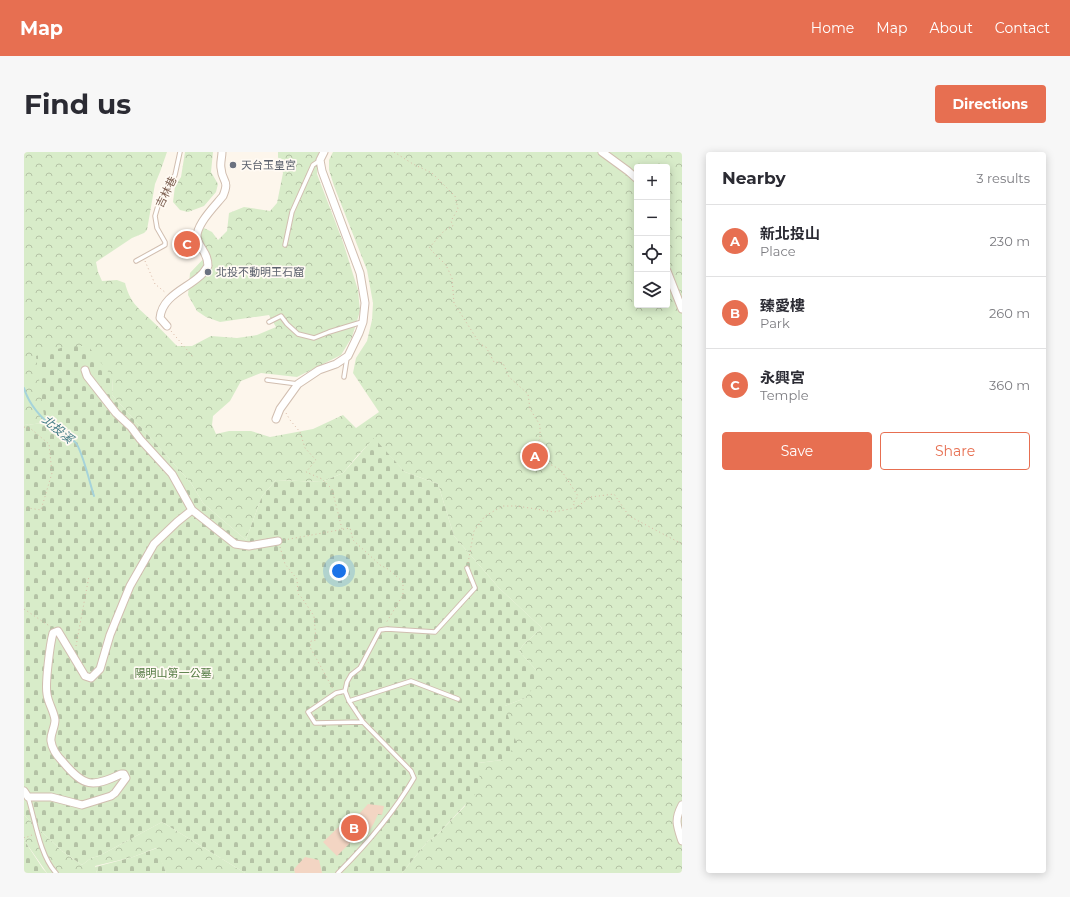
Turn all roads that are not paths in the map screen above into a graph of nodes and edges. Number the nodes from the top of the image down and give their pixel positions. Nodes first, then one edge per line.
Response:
1 (180, 152) edge
2 (222, 152) edge
3 (324, 152) edge
4 (602, 152) edge
5 (320, 160) junction
6 (634, 176) edge
7 (285, 245) dead end
8 (136, 261) dead end
9 (670, 279) edge
10 (682, 309) edge
11 (269, 322) dead end
12 (363, 322) junction
13 (166, 326) road end
14 (348, 356) junction
15 (85, 370) dead end
16 (344, 377) dead end
17 (267, 380) dead end
18 (298, 384) junction
19 (276, 419) dead end
20 (192, 510) junction
21 (278, 541) road end
22 (467, 568) road end
23 (345, 691) junction
24 (458, 699) dead end
25 (349, 701) junction
26 (363, 722) junction
27 (26, 794) edge
28 (682, 805) edge
29 (682, 841) edge
30 (56, 873) edge
31 (338, 873) edge

1 - 8 lane, 吉林巷
2 - 13 street
3 - 5 street
4 - 6 street
5 - 7 lane
5 - 12 street
9 - 10 street
11 - 12 lane
12 - 14 street
14 - 16 lane
14 - 18 street
15 - 20 street
17 - 18 lane
18 - 19 street
20 - 21 street
20 - 27 street
22 - 23 lane
23 - 25 lane
23 - 26 lane
24 - 25 lane
25 - 26 lane
26 - 31 lane
27 - 30 lane
28 - 29 street

